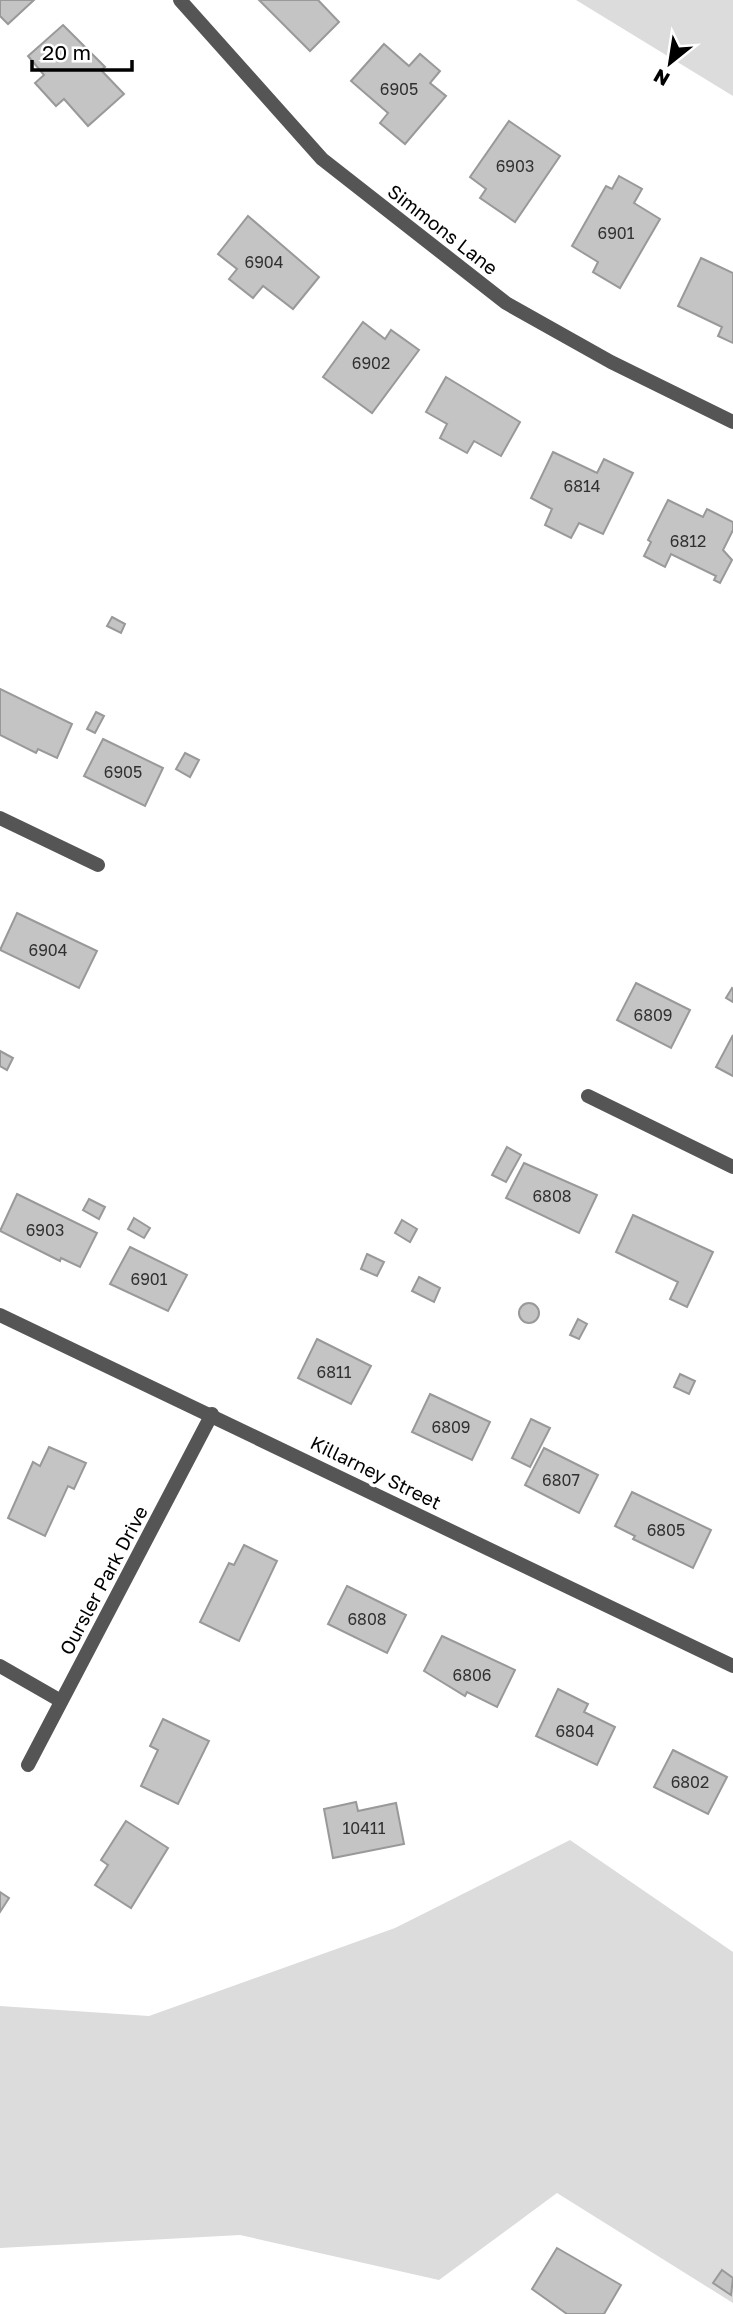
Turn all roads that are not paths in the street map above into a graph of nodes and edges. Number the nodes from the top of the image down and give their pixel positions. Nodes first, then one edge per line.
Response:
1 (180, 0) edge
2 (733, 422) edge
3 (0, 818) edge
4 (98, 864) dead end
5 (588, 1096) dead end
6 (733, 1167) edge
7 (0, 1315) edge
8 (212, 1414) junction
9 (0, 1666) edge
10 (733, 1666) edge
11 (61, 1701) junction
12 (28, 1765) dead end

1 - 2 street, Simmons Lane
3 - 4 street
5 - 6 street
7 - 8 street, Killarney Street
8 - 10 street, Killarney Street
8 - 11 street, Oursler Park Drive
9 - 11 street
11 - 12 street, Oursler Park Drive

